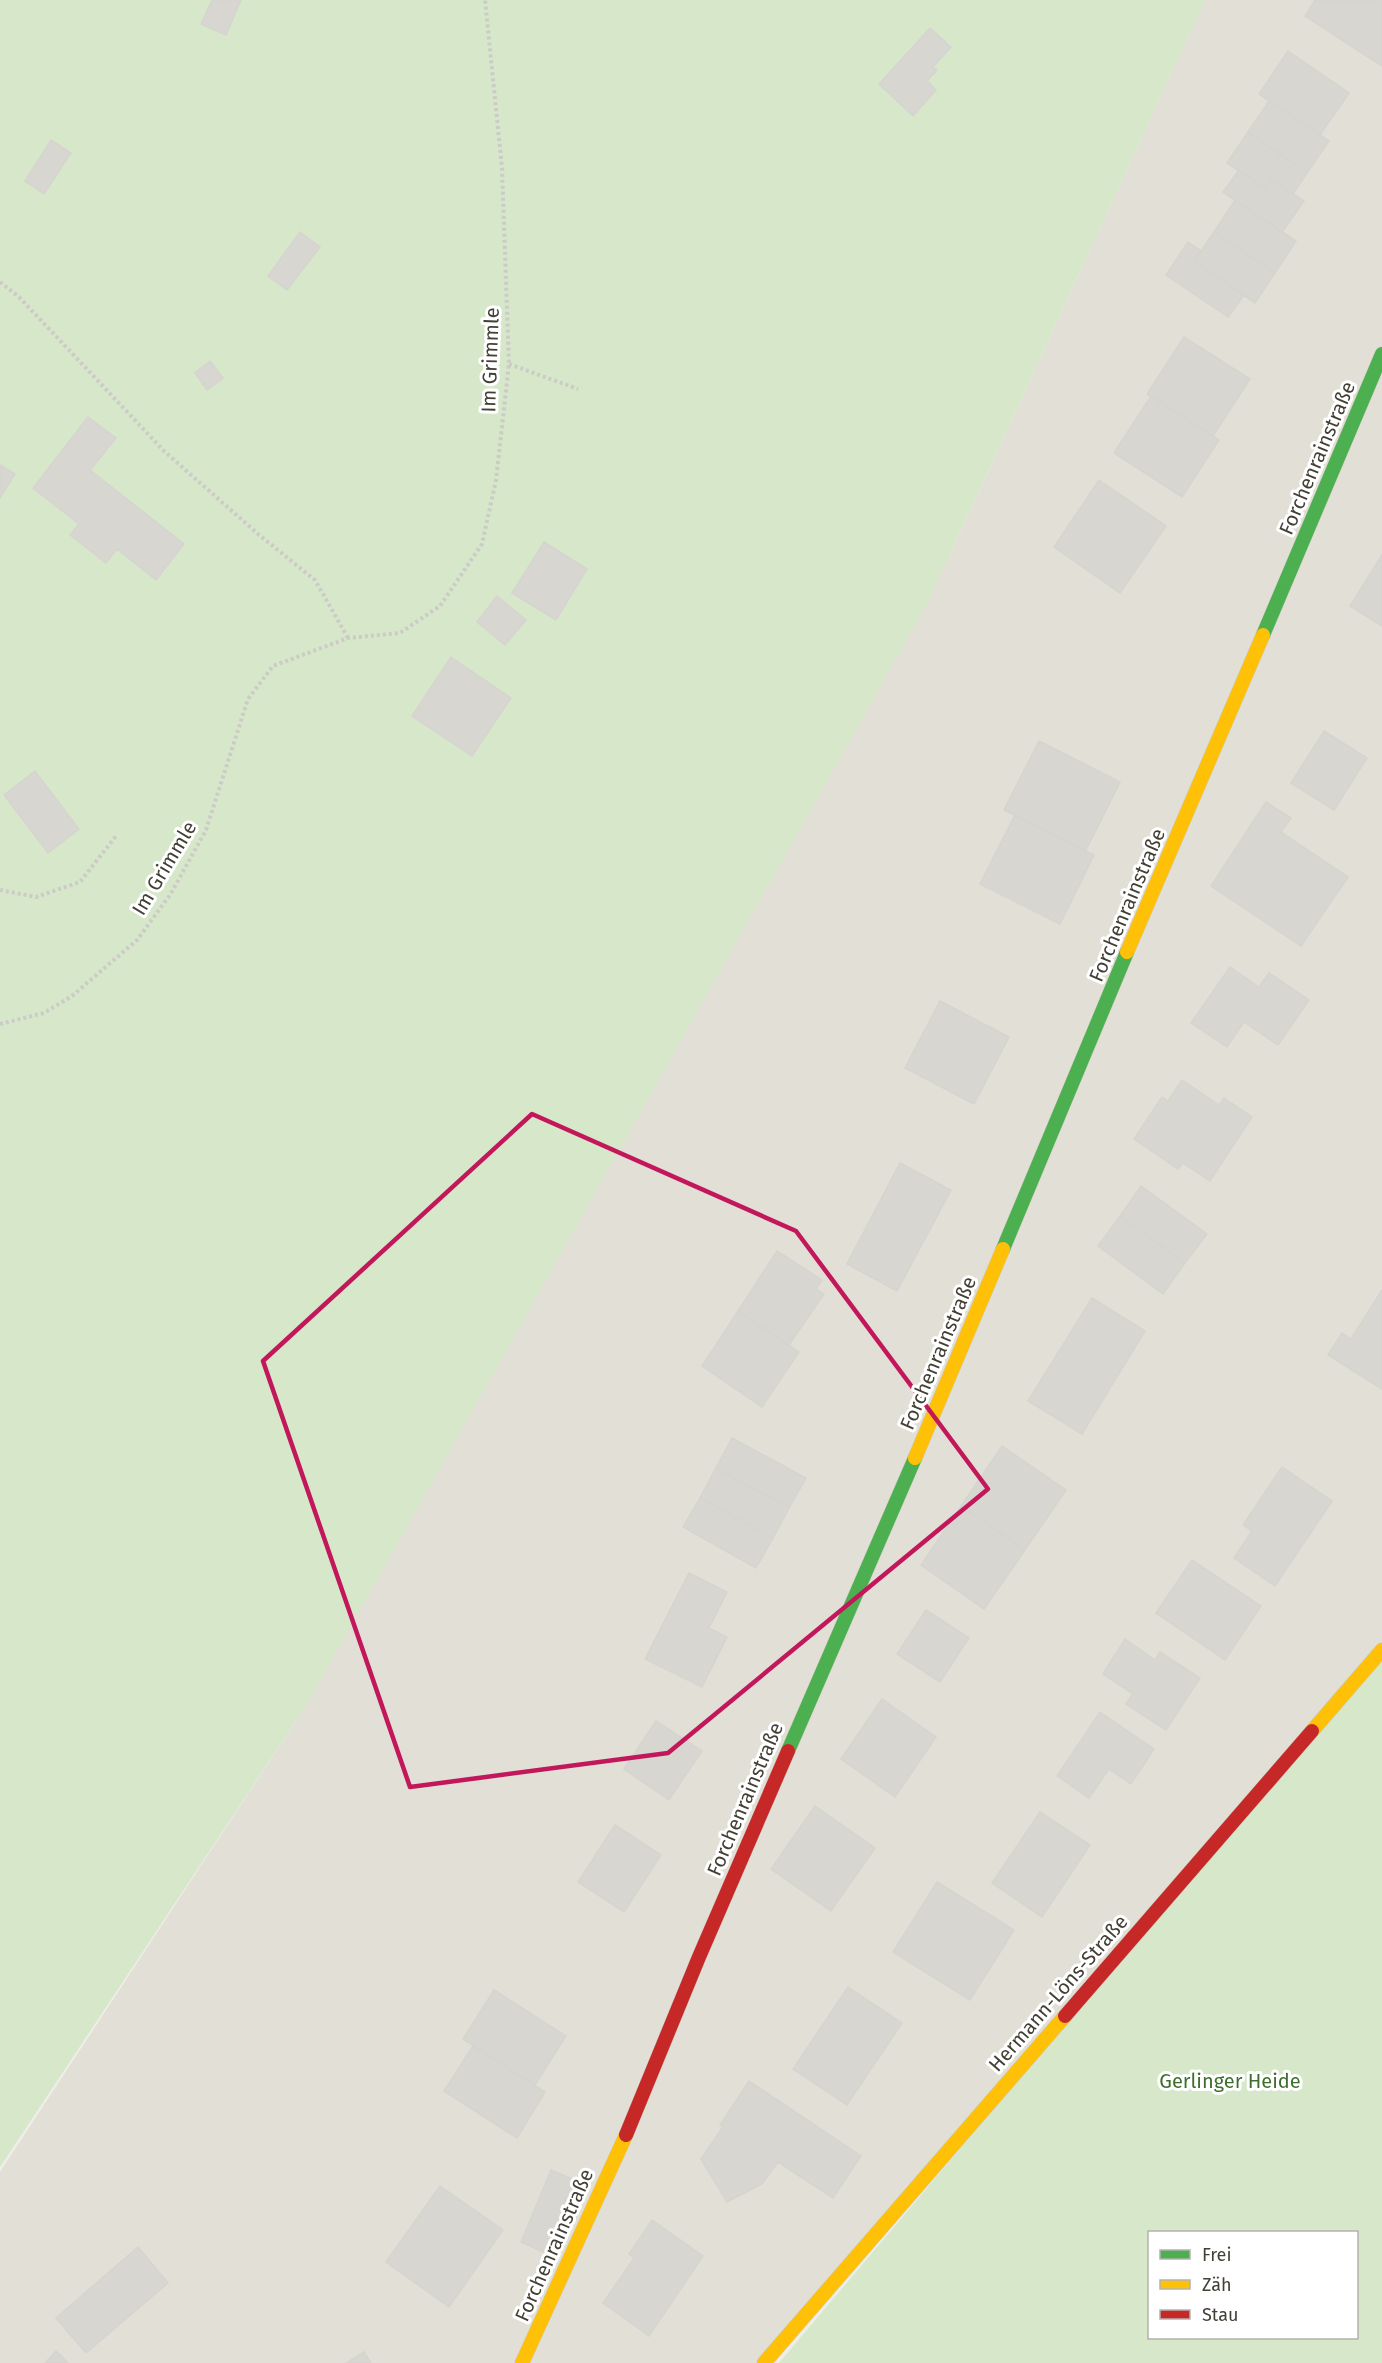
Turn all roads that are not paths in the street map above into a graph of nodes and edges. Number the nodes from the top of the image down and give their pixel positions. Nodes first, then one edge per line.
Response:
1 (1382, 354) edge
2 (1382, 1650) edge
3 (522, 2363) edge
4 (764, 2363) edge

1 - 3 street, Forchenrainstraße
2 - 4 street, Hermann-Löns-Straße

